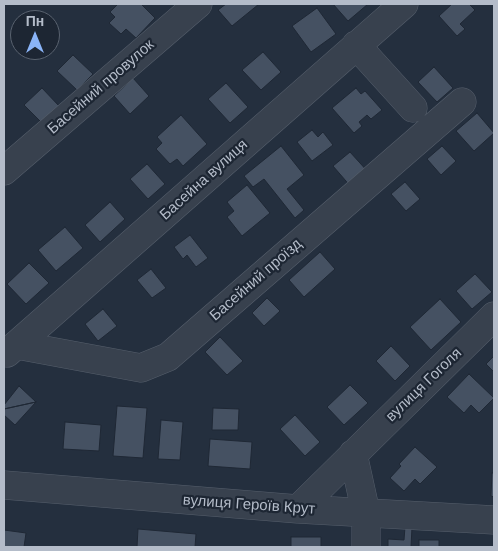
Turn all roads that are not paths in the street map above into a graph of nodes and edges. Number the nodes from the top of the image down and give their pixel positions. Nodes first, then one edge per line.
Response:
1 (198, 4) edge
2 (404, 4) edge
3 (356, 45) junction
4 (462, 102) dead end
5 (412, 108) dead end
6 (4, 171) edge
7 (494, 316) edge
8 (10, 350) edge
9 (353, 454) junction
10 (4, 485) edge
11 (298, 509) junction
12 (366, 513) junction
13 (494, 520) edge
14 (366, 547) edge

1 - 6 street, Басейний провулок
2 - 3 street, Басейна вулиця
3 - 5 street
3 - 8 street, Басейна вулиця
4 - 8 street, Басейний проїзд
7 - 9 street, вулиця Гоголя
9 - 11 street, вулиця Гоголя
9 - 12 street
10 - 11 street, вулиця Героїв Крут
11 - 12 street, вулиця Героїв Крут
12 - 13 street, вулиця Героїв Крут
12 - 14 street

